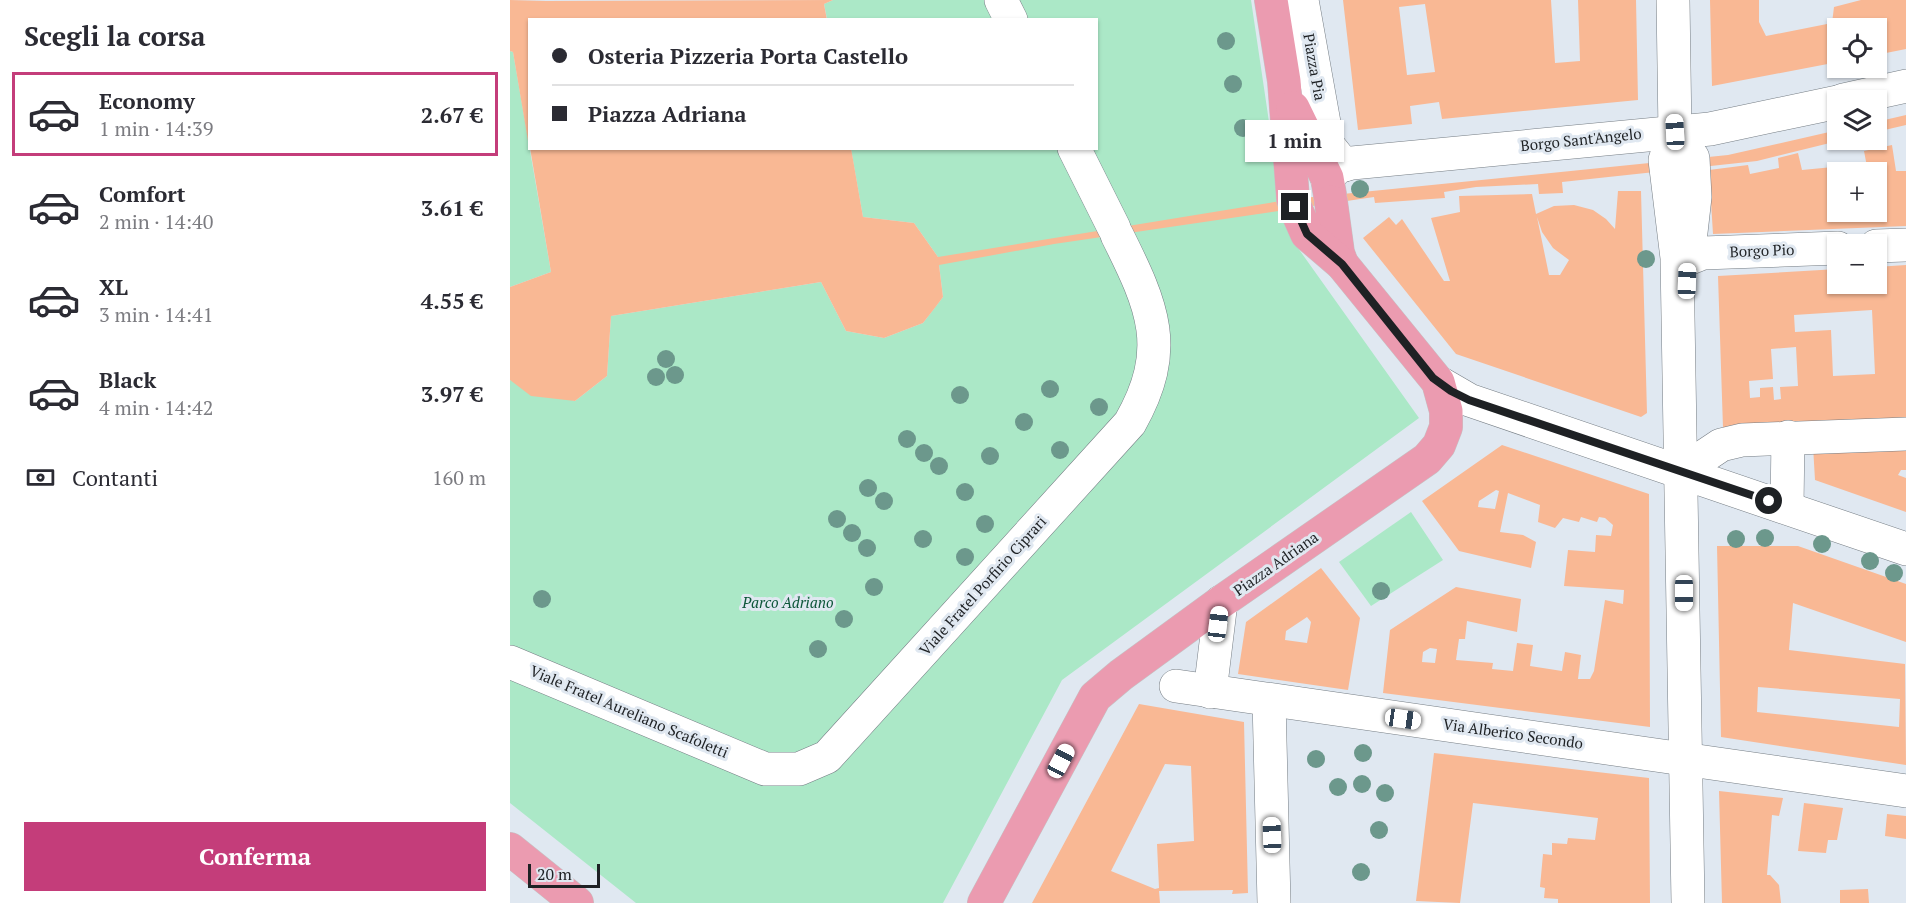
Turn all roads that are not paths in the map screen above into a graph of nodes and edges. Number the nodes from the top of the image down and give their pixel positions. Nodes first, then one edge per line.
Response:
1 (1001, 0) edge
2 (1271, 0) edge
3 (1302, 0) edge
4 (1673, 0) edge
5 (1010, 18) edge
6 (1284, 81) junction
7 (1906, 86) edge
8 (1887, 90) edge
9 (1827, 104) edge
10 (1675, 132) junction
11 (1075, 150) edge
12 (1333, 185) junction
13 (1294, 203) joint
14 (1906, 245) edge
15 (1887, 246) edge
16 (1827, 248) edge
17 (1688, 258) junction
18 (1342, 264) junction
19 (1437, 382) junction
20 (1682, 426) junction
21 (1906, 434) edge
22 (1788, 437) junction
23 (1682, 471) junction
24 (1787, 507) junction
25 (1906, 549) edge
26 (1221, 602) junction
27 (510, 662) edge
28 (1176, 686) dead end
29 (1210, 692) junction
30 (1269, 700) junction
31 (1685, 758) junction
32 (747, 762) joint
33 (1906, 791) edge
34 (510, 849) edge
35 (985, 902) edge
36 (577, 903) edge
37 (1274, 903) edge
38 (1688, 903) edge

1 - 5 street
2 - 6 main road, Piazza Pia
3 - 12 street, Piazza Pia
4 - 10 street
6 - 12 main road, Piazza Pia
6 - 13 main road, Piazza Pia
7 - 8 street
9 - 10 street, Borgo Sant'Angelo
10 - 12 street, Borgo Sant'Angelo
10 - 17 street
10 - 20 street
11 - 32 street, Viale Fratel Porfirio Ciprari
12 - 18 main road, Piazza Adriana
13 - 18 main road, Piazza Adriana
14 - 15 street
16 - 17 street, Borgo Pio
17 - 20 street
18 - 19 main road, Piazza Adriana
19 - 23 street
19 - 26 main road, Piazza Adriana
20 - 23 street
21 - 22 street
22 - 23 street
22 - 24 street
23 - 24 street
23 - 31 street
24 - 25 street
26 - 29 street
26 - 35 main road, Piazza Adriana
27 - 32 street, Viale Fratel Aureliano Scafoletti
28 - 29 street, Via Alberico Secondo
29 - 30 street, Via Alberico Secondo
30 - 31 street, Via Alberico Secondo
30 - 37 street
31 - 33 street, Via Alberico Secondo
31 - 38 street
34 - 36 main road

